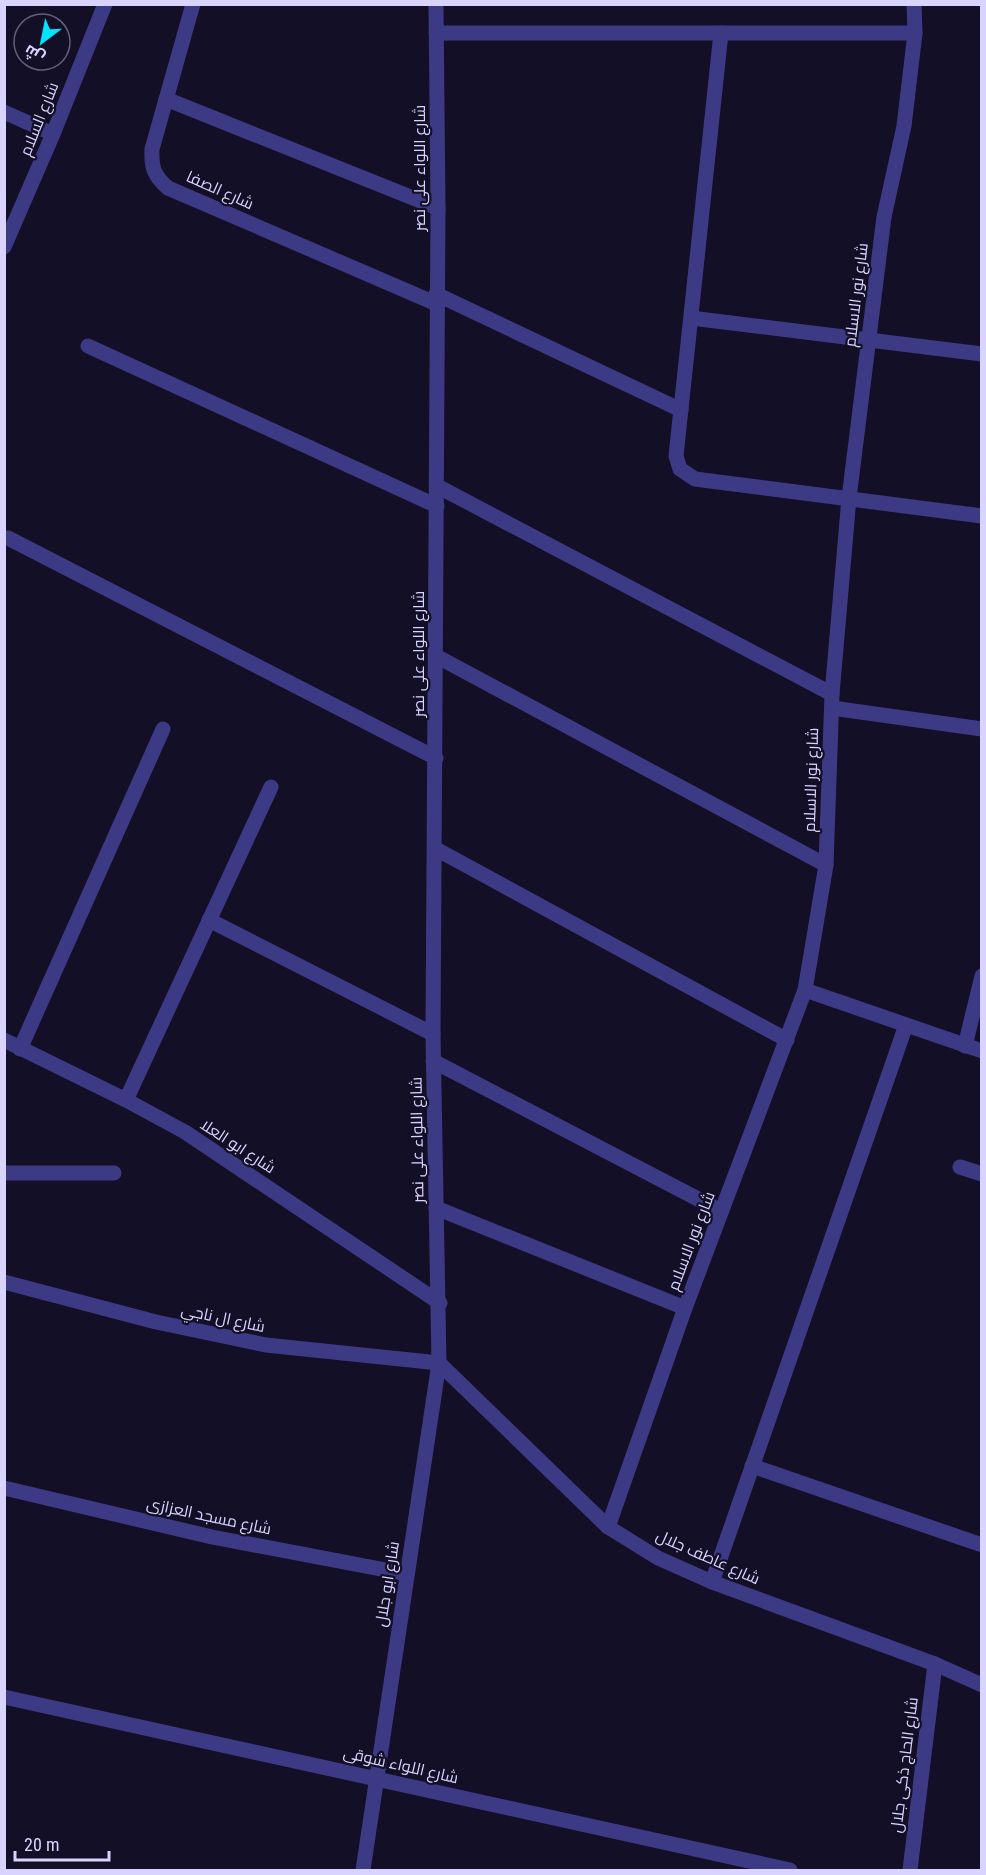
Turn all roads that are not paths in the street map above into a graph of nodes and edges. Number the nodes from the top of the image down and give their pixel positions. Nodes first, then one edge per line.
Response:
1 (105, 4) edge
2 (193, 4) edge
3 (435, 4) edge
4 (914, 4) edge
5 (436, 33) junction
6 (721, 33) junction
7 (915, 33) junction
8 (166, 99) junction
9 (4, 112) edge
10 (53, 134) junction
11 (438, 208) junction
12 (4, 246) edge
13 (436, 299) junction
14 (691, 318) junction
15 (868, 340) junction
16 (88, 346) dead end
17 (981, 354) edge
18 (681, 410) junction
19 (437, 486) junction
20 (849, 498) junction
21 (436, 506) junction
22 (981, 516) edge
23 (8, 538) dead end
24 (436, 656) junction
25 (832, 701) junction
26 (163, 729) dead end
27 (981, 729) edge
28 (436, 758) junction
29 (271, 787) dead end
30 (436, 849) junction
31 (826, 865) junction
32 (209, 920) junction
33 (981, 976) edge
34 (805, 990) junction
35 (906, 1025) junction
36 (433, 1034) junction
37 (4, 1040) edge
38 (787, 1040) junction
39 (964, 1046) junction
40 (20, 1049) junction
41 (981, 1051) edge
42 (433, 1061) junction
43 (126, 1100) junction
44 (960, 1167) dead end
45 (4, 1173) edge
46 (114, 1173) dead end
47 (981, 1174) edge
48 (436, 1208) junction
49 (721, 1211) junction
50 (4, 1282) edge
51 (440, 1303) junction
52 (685, 1308) junction
53 (439, 1363) junction
54 (752, 1466) junction
55 (4, 1488) edge
56 (608, 1527) junction
57 (981, 1545) edge
58 (407, 1574) junction
59 (712, 1582) junction
60 (935, 1664) junction
61 (981, 1685) edge
62 (4, 1697) edge
63 (376, 1777) junction
64 (363, 1870) edge
65 (790, 1870) edge
66 (910, 1870) edge

1 - 10 street, شارع السلام
2 - 8 street, شارع الصفا
3 - 5 street, شارع اللواء على نصر
4 - 7 street, شارع نور الاسلام
5 - 6 street
5 - 11 street, شارع اللواء على نصر
6 - 7 street
6 - 14 street
7 - 15 street, شارع نور الاسلام
8 - 11 street
8 - 13 street, شارع الصفا
9 - 10 street
10 - 12 street, شارع السلام
11 - 13 street, شارع اللواء على نصر
13 - 18 street, شارع الصفا
13 - 19 street, شارع اللواء على نصر
14 - 15 street
14 - 18 street
15 - 17 street
15 - 20 street, شارع نور الاسلام
16 - 21 street
18 - 20 street
19 - 21 street, شارع اللواء على نصر
19 - 25 street
20 - 22 street
20 - 25 street, شارع نور الاسلام
21 - 24 street, شارع اللواء على نصر
23 - 28 street
24 - 28 street, شارع اللواء على نصر
24 - 31 street
25 - 27 street
25 - 31 street, شارع نور الاسلام
26 - 40 street
28 - 30 street, شارع اللواء على نصر
29 - 32 street
30 - 36 street, شارع اللواء على نصر
30 - 38 street
31 - 34 street, شارع نور الاسلام
32 - 36 street
32 - 43 street
33 - 39 street
34 - 35 street
34 - 38 street, شارع نور الاسلام
35 - 39 street
35 - 54 street
36 - 42 street, شارع اللواء على نصر
37 - 40 street, شارع ابو العلا
38 - 49 street, شارع نور الاسلام
39 - 41 street
40 - 43 street, شارع ابو العلا
42 - 48 street, شارع اللواء على نصر
42 - 49 street
43 - 51 street, شارع ابو العلا
44 - 47 street
45 - 46 street
48 - 51 street, شارع اللواء على نصر
48 - 52 street
49 - 52 street, شارع نور الاسلام
50 - 53 street, شارع ال ناجي
51 - 53 street, شارع ابو جلال
52 - 56 street, شارع نور الاسلام
53 - 56 street, شارع عاطف جلال
53 - 58 street, شارع ابو جلال
54 - 57 street
54 - 59 street
55 - 58 street, شارع مسجد العزازى
56 - 59 street, شارع عاطف جلال
58 - 63 street, شارع ابو جلال
59 - 60 street, شارع عاطف جلال
60 - 61 street, شارع عاطف جلال
60 - 66 street, شارع الحاج ذكى جلال
62 - 63 street, شارع اللواء شوقى
63 - 64 street, شارع ابو جلال
63 - 65 street, شارع اللواء شوقى

